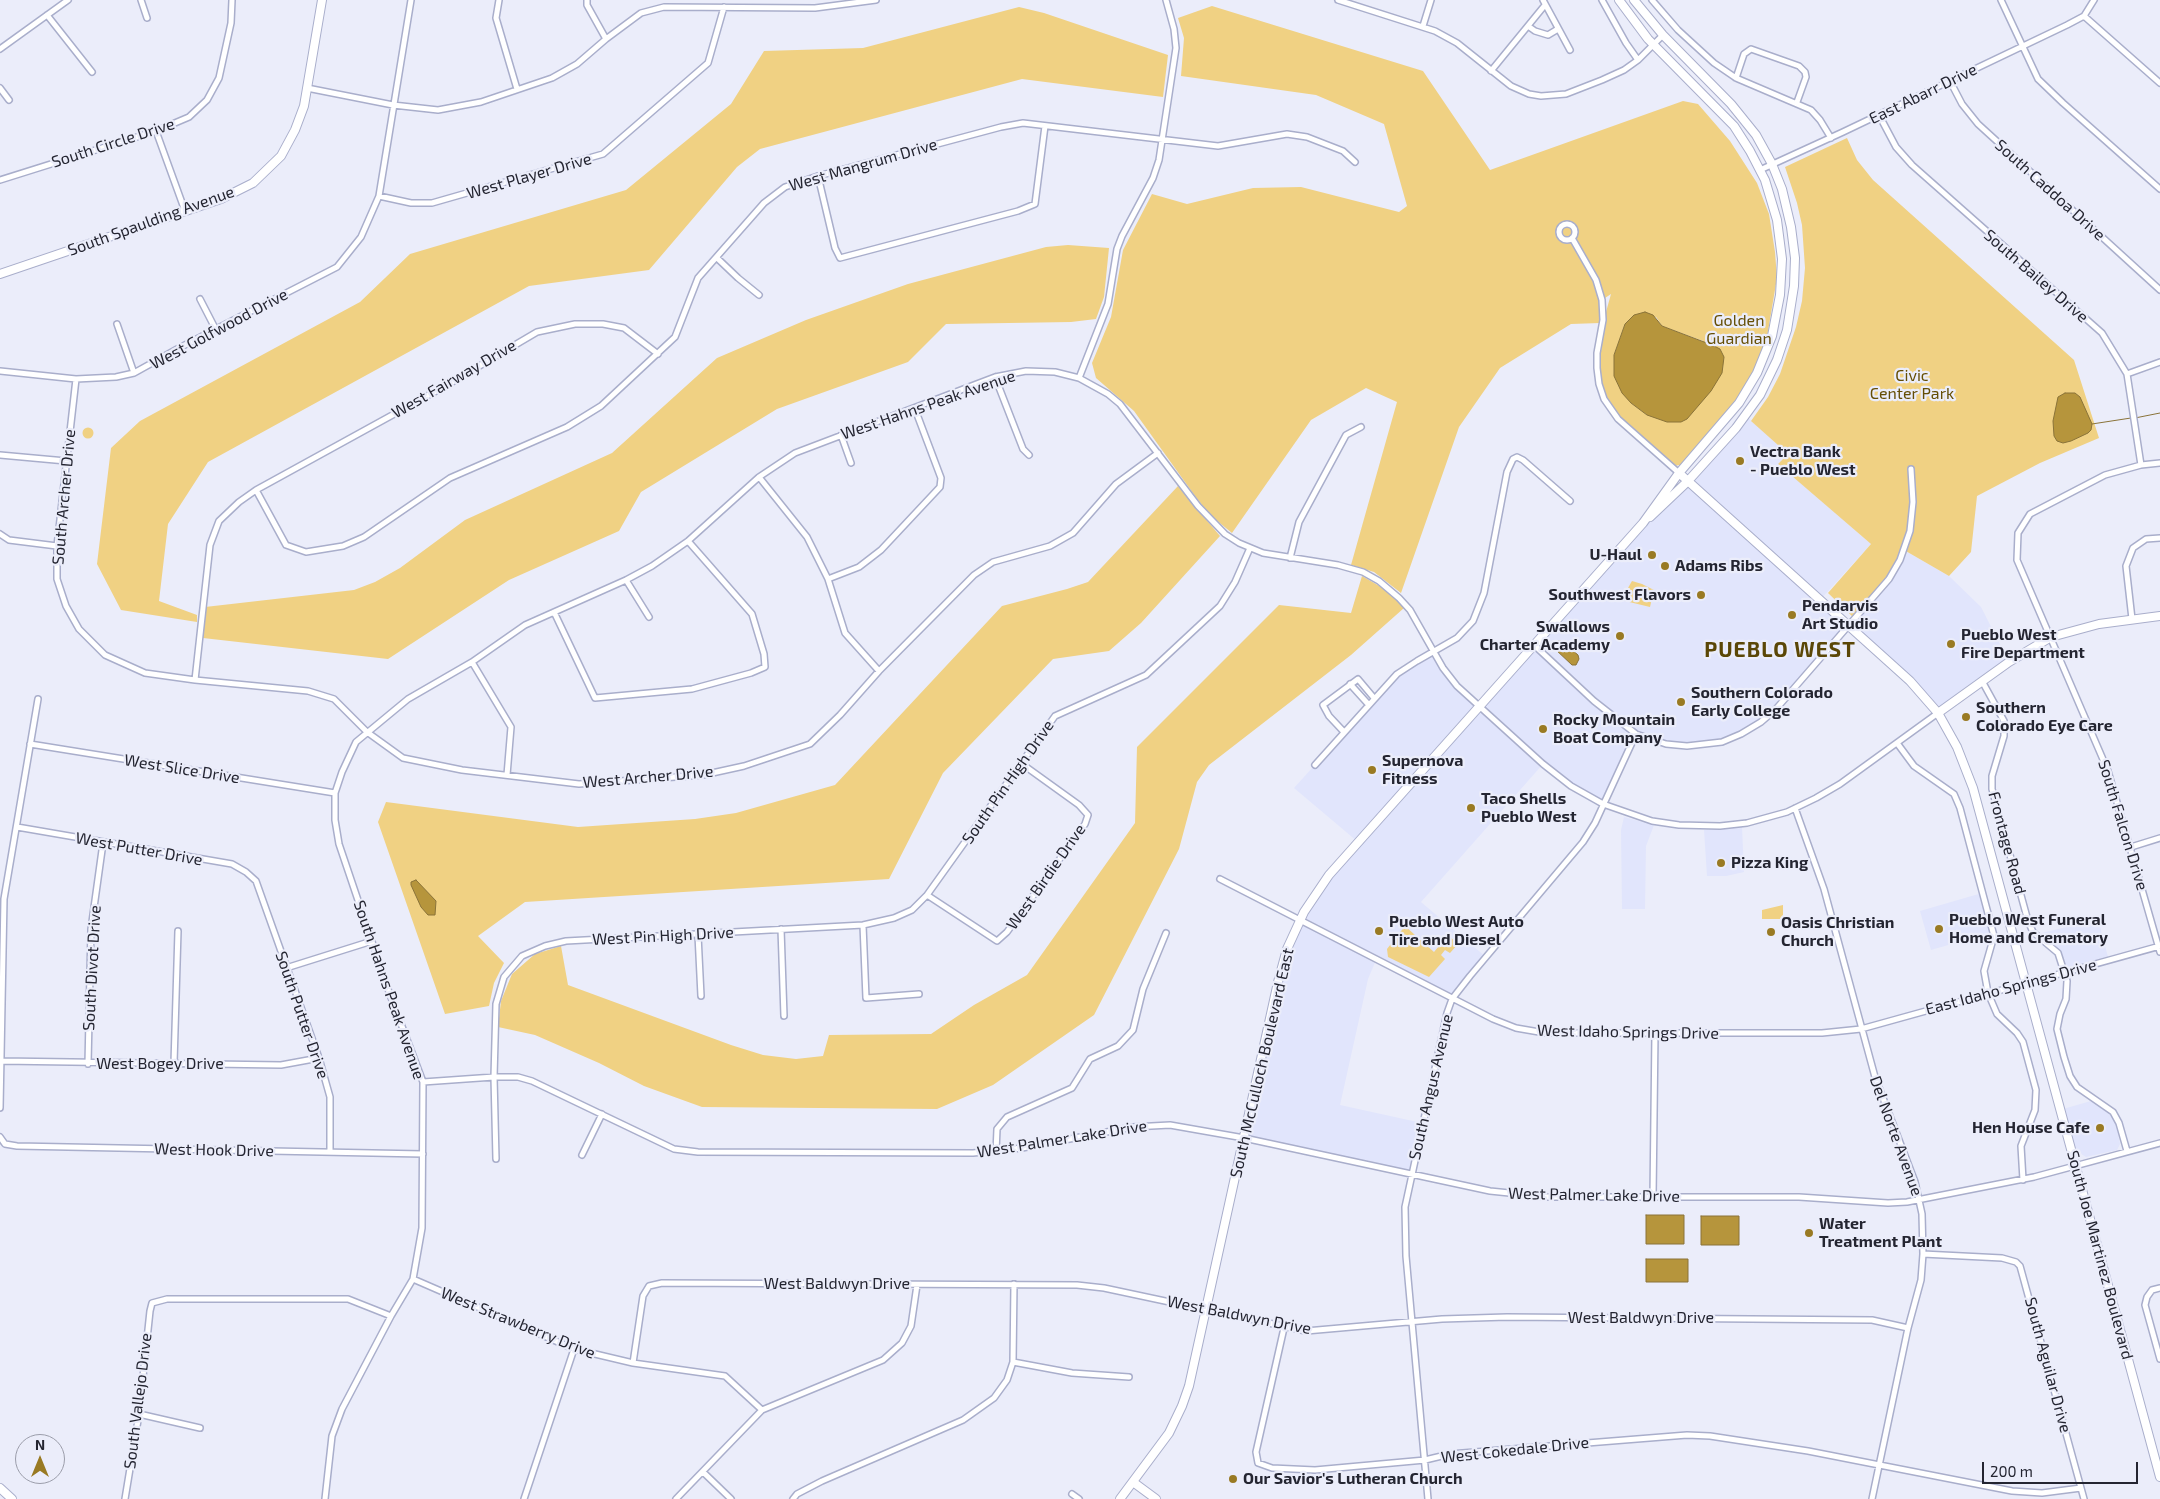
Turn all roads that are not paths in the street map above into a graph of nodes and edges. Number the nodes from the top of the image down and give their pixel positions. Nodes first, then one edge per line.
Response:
1 (68, 0) edge
2 (141, 0) edge
3 (232, 0) edge
4 (322, 0) edge
5 (411, 0) edge
6 (499, 0) edge
7 (587, 0) edge
8 (876, 0) edge
9 (1166, 0) edge
10 (1338, 0) edge
11 (1431, 0) edge
12 (1602, 0) edge
13 (1619, 0) edge
14 (1634, 0) edge
15 (1652, 0) edge
16 (2001, 0) edge
17 (2094, 0) edge
18 (1544, 3) edge
19 (724, 8) junction
20 (47, 16) junction
21 (2084, 16) junction
22 (148, 18) dead end
23 (1423, 26) junction
24 (1528, 26) junction
25 (1558, 29) junction
26 (1663, 35) junction
27 (606, 39) junction
28 (1654, 44) junction
29 (2023, 46) junction
30 (0, 49) edge
31 (1570, 50) dead end
32 (1638, 60) junction
33 (1491, 71) junction
34 (92, 72) dead end
35 (1736, 78) junction
36 (1950, 81) junction
37 (2160, 83) edge
38 (0, 88) edge
39 (307, 88) junction
40 (517, 89) junction
41 (9, 100) dead end
42 (1797, 102) junction
43 (393, 105) junction
44 (1879, 115) junction
45 (1045, 126) junction
46 (156, 131) junction
47 (1831, 138) junction
48 (1163, 140) junction
49 (1356, 162) dead end
50 (1772, 164) junction
51 (1760, 170) junction
52 (818, 176) junction
53 (0, 180) edge
54 (2160, 189) edge
55 (379, 196) junction
56 (185, 211) junction
57 (1572, 238) dead end
58 (718, 258) junction
59 (0, 274) edge
60 (2160, 290) edge
61 (759, 295) dead end
62 (200, 299) dead end
63 (117, 324) dead end
64 (216, 330) junction
65 (658, 354) junction
66 (2160, 362) edge
67 (0, 371) edge
68 (134, 373) junction
69 (2127, 374) junction
70 (996, 377) junction
71 (1079, 378) junction
72 (76, 379) junction
73 (915, 409) junction
74 (1361, 427) dead end
75 (841, 435) junction
76 (1158, 453) junction
77 (0, 455) edge
78 (1029, 455) dead end
79 (66, 461) junction
80 (851, 463) dead end
81 (2160, 463) edge
82 (2141, 465) junction
83 (1911, 469) dead end
84 (1679, 473) junction
85 (759, 477) junction
86 (1688, 481) junction
87 (256, 490) junction
88 (1570, 501) dead end
89 (1643, 523) junction
90 (0, 534) edge
91 (2160, 538) edge
92 (688, 541) junction
93 (57, 546) junction
94 (1250, 548) junction
95 (1290, 558) junction
96 (828, 579) junction
97 (626, 580) junction
98 (554, 612) junction
99 (2160, 616) edge
100 (649, 617) dead end
101 (2132, 619) junction
102 (1848, 626) junction
103 (2051, 637) junction
104 (1534, 645) junction
105 (1434, 652) junction
106 (472, 662) junction
107 (878, 671) junction
108 (195, 680) junction
109 (1982, 681) junction
110 (1350, 684) junction
111 (1374, 698) junction
112 (38, 699) dead end
113 (1369, 704) junction
114 (1478, 706) junction
115 (1938, 713) junction
116 (367, 732) junction
117 (1344, 732) junction
118 (1636, 734) junction
119 (1897, 743) junction
120 (30, 744) junction
121 (1022, 764) junction
122 (1315, 765) dead end
123 (507, 775) junction
124 (334, 793) junction
125 (1603, 804) junction
126 (1795, 808) junction
127 (17, 827) junction
128 (2160, 838) edge
129 (103, 843) junction
130 (2131, 846) junction
131 (1220, 879) dead end
132 (256, 881) joint
133 (927, 895) junction
134 (1299, 920) junction
135 (863, 925) junction
136 (782, 929) junction
137 (178, 931) dead end
138 (1166, 933) dead end
139 (698, 935) junction
140 (372, 941) junction
141 (2160, 948) edge
142 (286, 968) junction
143 (2064, 972) junction
144 (2026, 982) junction
145 (919, 994) dead end
146 (1988, 994) junction
147 (701, 996) dead end
148 (1452, 999) junction
149 (784, 1016) dead end
150 (1861, 1029) junction
151 (1655, 1034) junction
152 (319, 1058) junction
153 (1, 1061) edge
154 (174, 1063) junction
155 (88, 1064) junction
156 (494, 1077) junction
157 (423, 1082) junction
158 (0, 1108) edge
159 (602, 1114) junction
160 (0, 1137) edge
161 (1244, 1138) junction
162 (2160, 1143) edge
163 (2127, 1151) junction
164 (330, 1152) junction
165 (996, 1152) junction
166 (423, 1154) junction
167 (582, 1155) dead end
168 (496, 1159) dead end
169 (2076, 1166) junction
170 (1411, 1174) junction
171 (2023, 1180) junction
172 (1653, 1197) junction
173 (1920, 1200) junction
174 (1923, 1254) junction
175 (413, 1279) junction
176 (1014, 1284) junction
177 (917, 1285) junction
178 (2160, 1288) edge
179 (1207, 1310) junction
180 (390, 1316) junction
181 (1412, 1322) junction
182 (1284, 1328) junction
183 (1908, 1328) junction
184 (574, 1349) junction
185 (2160, 1359) edge
186 (1013, 1362) junction
187 (633, 1363) junction
188 (1129, 1377) dead end
189 (762, 1410) junction
190 (139, 1414) junction
191 (200, 1428) dead end
192 (1425, 1460) junction
193 (1879, 1465) junction
194 (703, 1472) junction
195 (2160, 1477) edge
196 (1133, 1482) junction
197 (0, 1488) edge
198 (2081, 1488) junction
199 (1072, 1494) dead end
200 (12, 1499) edge
201 (125, 1499) edge
202 (326, 1499) edge
203 (524, 1499) edge
204 (676, 1499) edge
205 (731, 1499) edge
206 (793, 1499) edge
207 (1079, 1499) edge
208 (1120, 1499) edge
209 (1156, 1499) edge
210 (1428, 1499) edge
211 (1872, 1499) edge
212 (2084, 1499) edge

1 - 20 street
2 - 22 street
3 - 46 street, South Circle Drive
4 - 39 main road, South Spaulding Avenue
5 - 43 street, West Golfwood Drive
6 - 40 street
7 - 27 street
8 - 19 street
9 - 48 street
10 - 23 street
11 - 23 street
12 - 32 street
13 - 28 main road, South McCulloch Boulevard East
14 - 26 main road, South McCulloch Boulevard East
15 - 35 street
16 - 29 street
17 - 21 street
18 - 24 street
18 - 25 street
19 - 27 street
19 - 55 street, West Player Drive
20 - 30 street
20 - 34 street
21 - 29 street, East Abarr Drive
21 - 37 street
23 - 33 street
24 - 25 street
24 - 33 street
25 - 31 street
26 - 28 street
26 - 50 main road, South McCulloch Boulevard East
27 - 40 street
28 - 32 street
28 - 51 main road, South McCulloch Boulevard East
29 - 36 street, East Abarr Drive
29 - 54 street
32 - 33 street
35 - 42 street
35 - 42 street
36 - 44 street, East Abarr Drive
36 - 60 street, South Caddoa Drive
38 - 41 street
39 - 43 street
39 - 56 main road, South Spaulding Avenue
40 - 43 street
42 - 47 street
43 - 55 street, West Golfwood Drive
44 - 47 street, East Abarr Drive
44 - 69 street, South Bailey Drive
45 - 48 street, West Mangrum Drive
45 - 52 street, West Mangrum Drive
45 - 52 street
46 - 53 street, South Circle Drive
46 - 56 street
47 - 50 street, East Abarr Drive
48 - 49 street, West Mangrum Drive
48 - 71 street
50 - 51 street, East Abarr Drive
50 - 86 main road, South McCulloch Boulevard East
51 - 84 main road, South McCulloch Boulevard East
52 - 58 street, West Mangrum Drive
55 - 64 street, West Golfwood Drive
56 - 59 main road, South Spaulding Avenue
57 - 84 street
58 - 61 street
58 - 65 street, West Mangrum Drive
62 - 64 street
63 - 68 street
64 - 68 street, West Golfwood Drive
65 - 87 street, West Fairway Drive
65 - 87 street, West Mangrum Drive
66 - 69 street
67 - 72 street, West Golfwood Drive
68 - 72 street, West Golfwood Drive
69 - 82 street, South Bailey Drive
70 - 71 street, West Hahns Peak Avenue
70 - 73 street, West Hahns Peak Avenue
70 - 78 street
71 - 76 street, West Hahns Peak Avenue
72 - 79 street, South Archer Drive
73 - 75 street, West Hahns Peak Avenue
73 - 96 street
74 - 95 street
75 - 80 street
75 - 85 street, West Hahns Peak Avenue
76 - 94 street, West Hahns Peak Avenue
76 - 107 street, West Archer Drive
77 - 79 street
79 - 93 street, South Archer Drive
81 - 82 street
82 - 103 street, South Falcon Drive
83 - 102 street
84 - 86 main road, South Joe Martinez Boulevard
84 - 89 main road, South McCulloch Boulevard East
85 - 92 street, West Hahns Peak Avenue
85 - 96 street
86 - 89 main road, South McCulloch Boulevard East
86 - 102 main road, South Joe Martinez Boulevard
87 - 108 street, West Fairway Drive
88 - 105 street
89 - 104 main road, South McCulloch Boulevard East
90 - 93 street
91 - 101 street
92 - 97 street, West Hahns Peak Avenue
92 - 98 street
93 - 108 street, South Archer Drive
94 - 95 street, West Hahns Peak Avenue
94 - 121 street, South Pin High Drive
95 - 105 street, West Hahns Peak Avenue
96 - 107 street
97 - 98 street, West Hahns Peak Avenue
97 - 100 street
98 - 106 street, West Hahns Peak Avenue
99 - 101 main road
101 - 103 main road
102 - 115 main road, South Joe Martinez Boulevard
102 - 118 street
103 - 109 main road
103 - 130 street, South Falcon Drive
104 - 114 main road, South McCulloch Boulevard East
104 - 118 street
105 - 111 street
105 - 114 street, West Hahns Peak Avenue
106 - 116 street, West Hahns Peak Avenue
106 - 123 street
107 - 123 street, West Archer Drive
108 - 116 street, West Archer Drive
109 - 115 main road
109 - 143 street, Frontage Road
110 - 111 street
110 - 113 street
110 - 117 street
111 - 113 street
112 - 120 street
113 - 117 street
114 - 125 street, West Hahns Peak Avenue
114 - 134 main road, South McCulloch Boulevard East
115 - 119 street, West Hahns Peak Avenue
115 - 144 main road, South Joe Martinez Boulevard
116 - 123 street, West Archer Drive
116 - 124 street, West Hahns Peak Avenue
117 - 122 street
118 - 125 street, South Angus Avenue
119 - 126 street, West Hahns Peak Avenue
119 - 146 street
120 - 124 street, West Slice Drive
120 - 127 street
121 - 133 street, South Pin High Drive
121 - 133 street, West Birdie Drive
124 - 140 street, South Hahns Peak Avenue
125 - 126 street, West Hahns Peak Avenue
125 - 148 street, South Angus Avenue
126 - 150 street, Del Norte Avenue
127 - 129 street, West Putter Drive
127 - 153 street
128 - 130 street
129 - 132 street, West Putter Drive
129 - 155 street, South Divot Drive
130 - 141 street, South Falcon Drive
131 - 134 street, West Idaho Springs Drive
132 - 142 street, South Putter Drive
133 - 135 street, West Pin High Drive
134 - 148 street, West Idaho Springs Drive
134 - 161 main road, South McCulloch Boulevard East
135 - 136 street, West Pin High Drive
135 - 145 street
136 - 139 street, West Pin High Drive
136 - 149 street
137 - 154 street
138 - 165 street
139 - 147 street
139 - 156 street, West Pin High Drive
140 - 142 street
140 - 157 street, South Hahns Peak Avenue
141 - 143 street, East Idaho Springs Drive
142 - 152 street, South Putter Drive
143 - 144 street, East Idaho Springs Drive
143 - 163 street, Frontage Road
144 - 146 street, East Idaho Springs Drive
144 - 169 main road, South Joe Martinez Boulevard
146 - 150 street, East Idaho Springs Drive
146 - 171 street
148 - 151 street, West Idaho Springs Drive
148 - 170 street, South Angus Avenue
150 - 151 street, West Idaho Springs Drive
150 - 173 street, Del Norte Avenue
151 - 172 street
152 - 154 street, West Bogey Drive
152 - 164 street, South Putter Drive
153 - 155 street, West Bogey Drive
153 - 158 street
154 - 155 street, West Bogey Drive
156 - 157 street, West Palmer Lake Drive
156 - 159 street, West Palmer Lake Drive
156 - 168 street, West Pin High Drive
157 - 166 street, South Hahns Peak Avenue
159 - 165 street, West Palmer Lake Drive
159 - 167 street
160 - 164 street, West Hook Drive
161 - 165 street, West Palmer Lake Drive
161 - 170 street, West Palmer Lake Drive
161 - 179 main road, South McCulloch Boulevard East
162 - 163 street, West Palmer Lake Drive
163 - 169 street, West Palmer Lake Drive
164 - 166 street, West Hook Drive
166 - 175 street, South Hahns Peak Avenue
169 - 171 street, West Palmer Lake Drive
169 - 195 main road, South Joe Martinez Boulevard
170 - 172 street, West Palmer Lake Drive
170 - 181 street, South Angus Avenue
171 - 173 street, West Palmer Lake Drive
172 - 173 street, West Palmer Lake Drive
173 - 174 street, Del Norte Avenue
174 - 183 street, Del Norte Avenue
174 - 198 street, South Aguilar Drive
175 - 180 street, South Hahns Peak Avenue
175 - 184 street, West Strawberry Drive
176 - 177 street, West Baldwyn Drive
176 - 179 street, West Baldwyn Drive
176 - 186 street
177 - 187 street, West Baldwyn Drive
177 - 189 street
178 - 185 street
179 - 182 street, West Baldwyn Drive
179 - 196 main road, South McCulloch Boulevard East
180 - 190 street, South Vallejo Drive
180 - 202 street, South Hahns Peak Avenue
181 - 182 street, West Baldwyn Drive
181 - 183 street, West Baldwyn Drive
181 - 192 street, South Angus Avenue
182 - 192 street, West Cokedale Drive
183 - 193 street, Del Norte Avenue
184 - 187 street, West Strawberry Drive
184 - 203 street
186 - 188 street
186 - 206 street
187 - 189 street, West Strawberry Drive
189 - 194 street
190 - 191 street
190 - 201 street, South Vallejo Drive
192 - 193 street, West Cokedale Drive
192 - 210 street, South Angus Avenue
193 - 198 street, West Cokedale Drive
193 - 211 street, Del Norte Avenue
194 - 204 street
194 - 205 street
196 - 208 main road, South McCulloch Boulevard East
196 - 209 main road
197 - 200 main road
198 - 212 street, South Aguilar Drive
199 - 207 street

